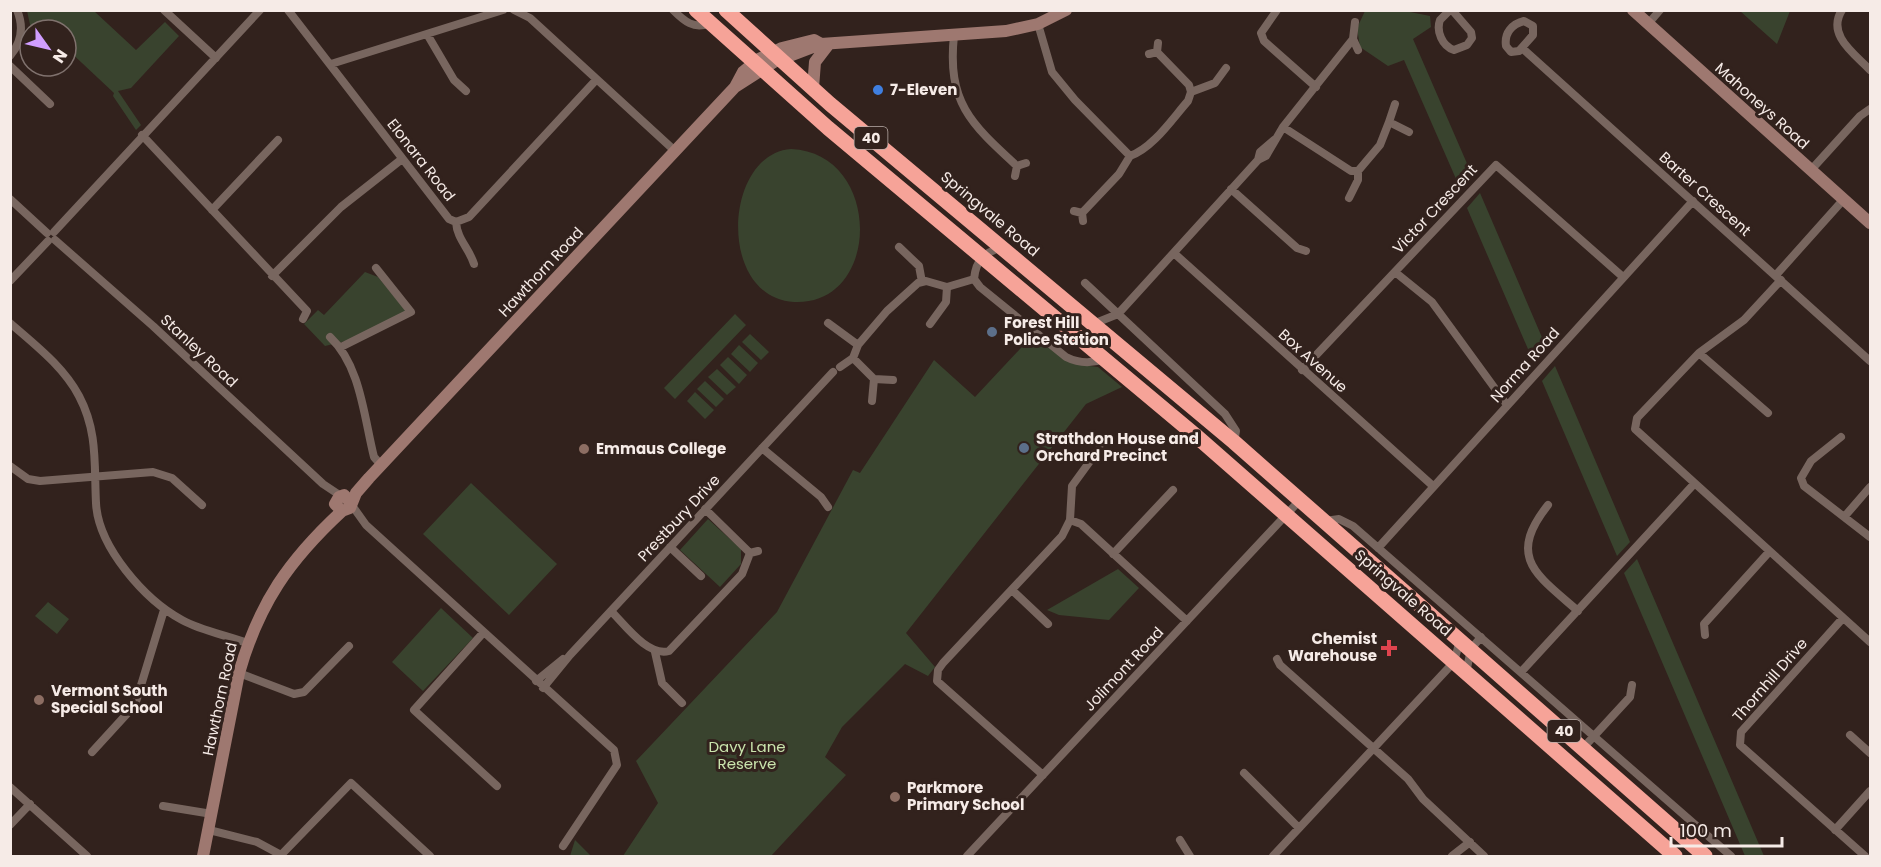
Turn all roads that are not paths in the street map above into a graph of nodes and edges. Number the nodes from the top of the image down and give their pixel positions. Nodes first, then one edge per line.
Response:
1 (16, 10) edge
2 (164, 10) edge
3 (260, 10) edge
4 (288, 10) edge
5 (503, 10) edge
6 (514, 10) edge
7 (673, 10) edge
8 (696, 10) edge
9 (726, 10) edge
10 (1066, 10) edge
11 (1277, 10) edge
12 (1451, 10) edge
13 (1633, 10) edge
14 (1660, 10) edge
15 (1842, 10) edge
16 (1355, 21) dead end
17 (710, 23) junction
18 (1038, 24) junction
19 (1648, 24) junction
20 (427, 34) junction
21 (954, 35) junction
22 (1353, 39) junction
23 (825, 44) junction
24 (1522, 48) dead end
25 (1154, 50) dead end
26 (1358, 50) dead end
27 (10, 56) edge
28 (776, 56) junction
29 (216, 58) junction
30 (331, 64) junction
31 (10, 66) edge
32 (758, 66) junction
33 (1226, 68) dead end
34 (1870, 70) edge
35 (596, 80) junction
36 (1316, 87) junction
37 (813, 88) junction
38 (466, 91) dead end
39 (1191, 92) junction
40 (50, 104) dead end
41 (1395, 104) dead end
42 (1870, 109) edge
43 (1389, 123) junction
44 (1282, 127) junction
45 (1409, 132) dead end
46 (142, 135) junction
47 (278, 140) dead end
48 (675, 151) junction
49 (1130, 156) junction
50 (402, 159) junction
51 (1026, 163) dead end
52 (1017, 166) junction
53 (1811, 170) junction
54 (1358, 171) junction
55 (1015, 176) dead end
56 (1231, 189) junction
57 (1349, 198) dead end
58 (10, 199) edge
59 (1844, 199) junction
60 (1693, 201) junction
61 (212, 210) junction
62 (1080, 215) dead end
63 (456, 222) junction
64 (1870, 223) edge
65 (51, 237) junction
66 (899, 246) dead end
67 (1002, 247) junction
68 (1306, 251) dead end
69 (1175, 254) junction
70 (981, 256) junction
71 (474, 264) dead end
72 (376, 268) dead end
73 (1395, 272) junction
74 (272, 276) junction
75 (1623, 277) junction
76 (1778, 278) junction
77 (974, 279) junction
78 (10, 281) edge
79 (922, 282) junction
80 (1085, 283) dead end
81 (947, 287) junction
82 (1118, 314) junction
83 (303, 319) dead end
84 (10, 322) edge
85 (828, 323) dead end
86 (930, 324) dead end
87 (1093, 324) junction
88 (330, 337) dead end
89 (858, 345) junction
90 (341, 347) junction
91 (1698, 353) junction
92 (853, 358) junction
93 (1104, 359) junction
94 (1870, 361) edge
95 (1302, 370) junction
96 (874, 379) junction
97 (893, 380) dead end
98 (872, 400) dead end
99 (1508, 405) junction
100 (1768, 413) dead end
101 (1841, 437) dead end
102 (1104, 442) dead end
103 (1234, 442) junction
104 (762, 447) junction
105 (381, 465) junction
106 (10, 466) edge
107 (97, 476) junction
108 (1694, 484) junction
109 (1433, 486) junction
110 (1870, 487) edge
111 (1173, 490) dead end
112 (1300, 500) junction
113 (342, 503) junction
114 (202, 505) dead end
115 (1548, 505) dead end
116 (828, 507) dead end
117 (705, 509) junction
118 (1287, 515) junction
119 (1845, 516) junction
120 (1070, 520) junction
121 (1324, 522) junction
122 (1870, 537) edge
123 (670, 547) junction
124 (1378, 548) junction
125 (1769, 552) junction
126 (1113, 554) junction
127 (701, 576) dead end
128 (1012, 590) junction
129 (164, 610) junction
130 (611, 611) junction
131 (1578, 611) junction
132 (1843, 618) junction
133 (1187, 621) junction
134 (1048, 624) dead end
135 (483, 633) junction
136 (1705, 635) dead end
137 (1470, 642) junction
138 (1870, 642) edge
139 (247, 643) junction
140 (349, 645) dead end
141 (656, 652) junction
142 (570, 655) junction
143 (1277, 658) dead end
144 (1454, 662) junction
145 (1521, 672) junction
146 (238, 673) junction
147 (1466, 673) junction
148 (536, 681) junction
149 (1632, 685) dead end
150 (543, 688) junction
151 (682, 703) dead end
152 (1850, 735) dead end
153 (1594, 736) junction
154 (1583, 748) junction
155 (1374, 749) junction
156 (92, 752) dead end
157 (1870, 753) edge
158 (1244, 773) dead end
159 (1043, 775) junction
160 (497, 786) dead end
161 (10, 787) edge
162 (1870, 791) edge
163 (30, 804) junction
164 (163, 806) dead end
165 (212, 814) junction
166 (10, 825) edge
167 (1299, 828) junction
168 (209, 830) junction
169 (1835, 830) junction
170 (1180, 840) dead end
171 (1470, 843) junction
172 (563, 846) dead end
173 (87, 856) edge
174 (203, 856) edge
175 (282, 856) edge
176 (430, 856) edge
177 (967, 856) edge
178 (1191, 856) edge
179 (1273, 856) edge
180 (1452, 856) edge
181 (1484, 856) edge
182 (1675, 856) edge
183 (1705, 856) edge
184 (1731, 856) edge
185 (1865, 856) edge

1 - 27 street
2 - 29 street
3 - 29 street
4 - 30 street, Elonara Road
5 - 20 street
6 - 35 street
7 - 17 street
8 - 17 highway, Springvale Road / 40
9 - 28 highway, Springvale Road / 40
10 - 18 main road, Hawthorn Road
11 - 36 street
12 - 12 street
13 - 19 main road, Mahoneys Road
14 - 19 street
15 - 34 street
16 - 22 street
17 - 32 highway, Springvale Road / 40
18 - 21 main road, Hawthorn Road
18 - 49 street
19 - 53 main road, Mahoneys Road
20 - 30 street
20 - 38 street
21 - 23 main road, Hawthorn Road
21 - 52 street
22 - 26 street
22 - 36 street
23 - 28 main road, Hawthorn Road
23 - 37 main road
24 - 60 street, Barter Crescent
25 - 39 street
28 - 32 main road, Hawthorn Road
28 - 37 highway, Springvale Road / 40
29 - 46 street
30 - 50 street, Elonara Road
31 - 40 street
32 - 48 main road, Hawthorn Road
32 - 70 highway, Springvale Road / 40
33 - 39 street
35 - 48 street
35 - 63 street, Elonara Road
36 - 44 street
37 - 67 highway, Springvale Road / 40
39 - 49 street
41 - 43 street
42 - 53 street
43 - 45 street
43 - 54 street
44 - 54 street
44 - 56 street
46 - 61 street
46 - 65 street
47 - 61 street
48 - 105 main road, Hawthorn Road
49 - 62 street
50 - 63 street, Elonara Road
50 - 74 street
51 - 52 street
52 - 55 street
53 - 59 main road, Mahoneys Road
54 - 57 street
56 - 68 street
56 - 69 street
58 - 65 street, Stanley Road
59 - 64 main road, Mahoneys Road
59 - 76 street
60 - 75 street, Norma Road
60 - 76 street, Barter Crescent
61 - 74 street
63 - 71 street
65 - 78 street
65 - 113 street, Stanley Road
66 - 79 street
67 - 70 street
67 - 87 highway, Springvale Road / 40
69 - 82 street
69 - 95 street, Box Avenue
70 - 77 street
70 - 93 highway, Springvale Road / 40
72 - 90 street
73 - 75 street, Victor Crescent
73 - 95 street, Victor Crescent
73 - 99 street
74 - 83 street
75 - 99 street, Norma Road
76 - 91 street
76 - 94 street, Barter Crescent
77 - 81 street
77 - 93 street
79 - 81 street
79 - 89 street
80 - 82 street
81 - 86 street
82 - 87 street
82 - 103 street
84 - 107 street
85 - 89 street
87 - 103 highway, Springvale Road / 40
88 - 90 street
89 - 92 street
90 - 105 street
91 - 100 street
91 - 108 street
92 - 96 street
92 - 104 street, Prestbury Drive
93 - 118 highway, Springvale Road / 40
95 - 109 street, Box Avenue
96 - 97 street
96 - 98 street
99 - 109 street, Norma Road
101 - 119 street
102 - 120 street
103 - 112 highway, Springvale Road / 40
104 - 116 street
104 - 117 street, Prestbury Drive
105 - 113 main road, Hawthorn Road
106 - 107 street
107 - 114 street
107 - 129 street
108 - 125 street
108 - 131 street
109 - 124 street, Norma Road
110 - 119 street
111 - 126 street
112 - 118 street, Jolimont Road
112 - 121 highway, Springvale Road / 40
113 - 135 street, Stanley Road
113 - 139 main road, Hawthorn Road
115 - 131 street
117 - 123 street, Prestbury Drive
117 - 141 street
118 - 133 street, Jolimont Road
118 - 144 highway, Springvale Road / 40
119 - 122 street
120 - 126 street
120 - 128 street
121 - 124 street, Springvale Road
121 - 137 highway, Springvale Road / 40
123 - 127 street
123 - 130 street, Prestbury Drive
124 - 137 street, Springvale Road
125 - 132 street
125 - 136 street
126 - 133 street
128 - 134 street
128 - 159 street
129 - 139 street
129 - 156 street
130 - 141 street
130 - 142 street, Prestbury Drive
131 - 145 street
132 - 138 street
132 - 169 street, Thornhill Drive
133 - 159 street, Jolimont Road
135 - 148 street, Stanley Road
135 - 160 street
137 - 144 street
137 - 145 street, Springvale Road
137 - 147 street
137 - 154 highway, Springvale Road / 40
139 - 146 main road, Hawthorn Road
140 - 146 street
141 - 151 street
142 - 148 street, Prestbury Drive
142 - 150 street, Prestbury Drive
143 - 155 street
144 - 147 highway, Springvale Road / 40
144 - 155 street
145 - 153 street, Springvale Road
146 - 165 main road, Hawthorn Road
147 - 182 highway, Springvale Road / 40
148 - 150 street, Stanley Road
149 - 153 street
150 - 172 street, Stanley Road
152 - 157 street
153 - 154 street
153 - 184 street, Springvale Road
154 - 183 highway, Springvale Road / 40
155 - 167 street
155 - 171 street
158 - 167 street
159 - 177 street, Jolimont Road
161 - 163 street
162 - 169 street
163 - 166 street
163 - 173 street
164 - 165 street
165 - 168 main road, Hawthorn Road
167 - 179 street
168 - 174 main road, Hawthorn Road
168 - 175 street
169 - 185 street, Thornhill Drive
170 - 178 street
171 - 180 street
171 - 181 street
175 - 176 street

